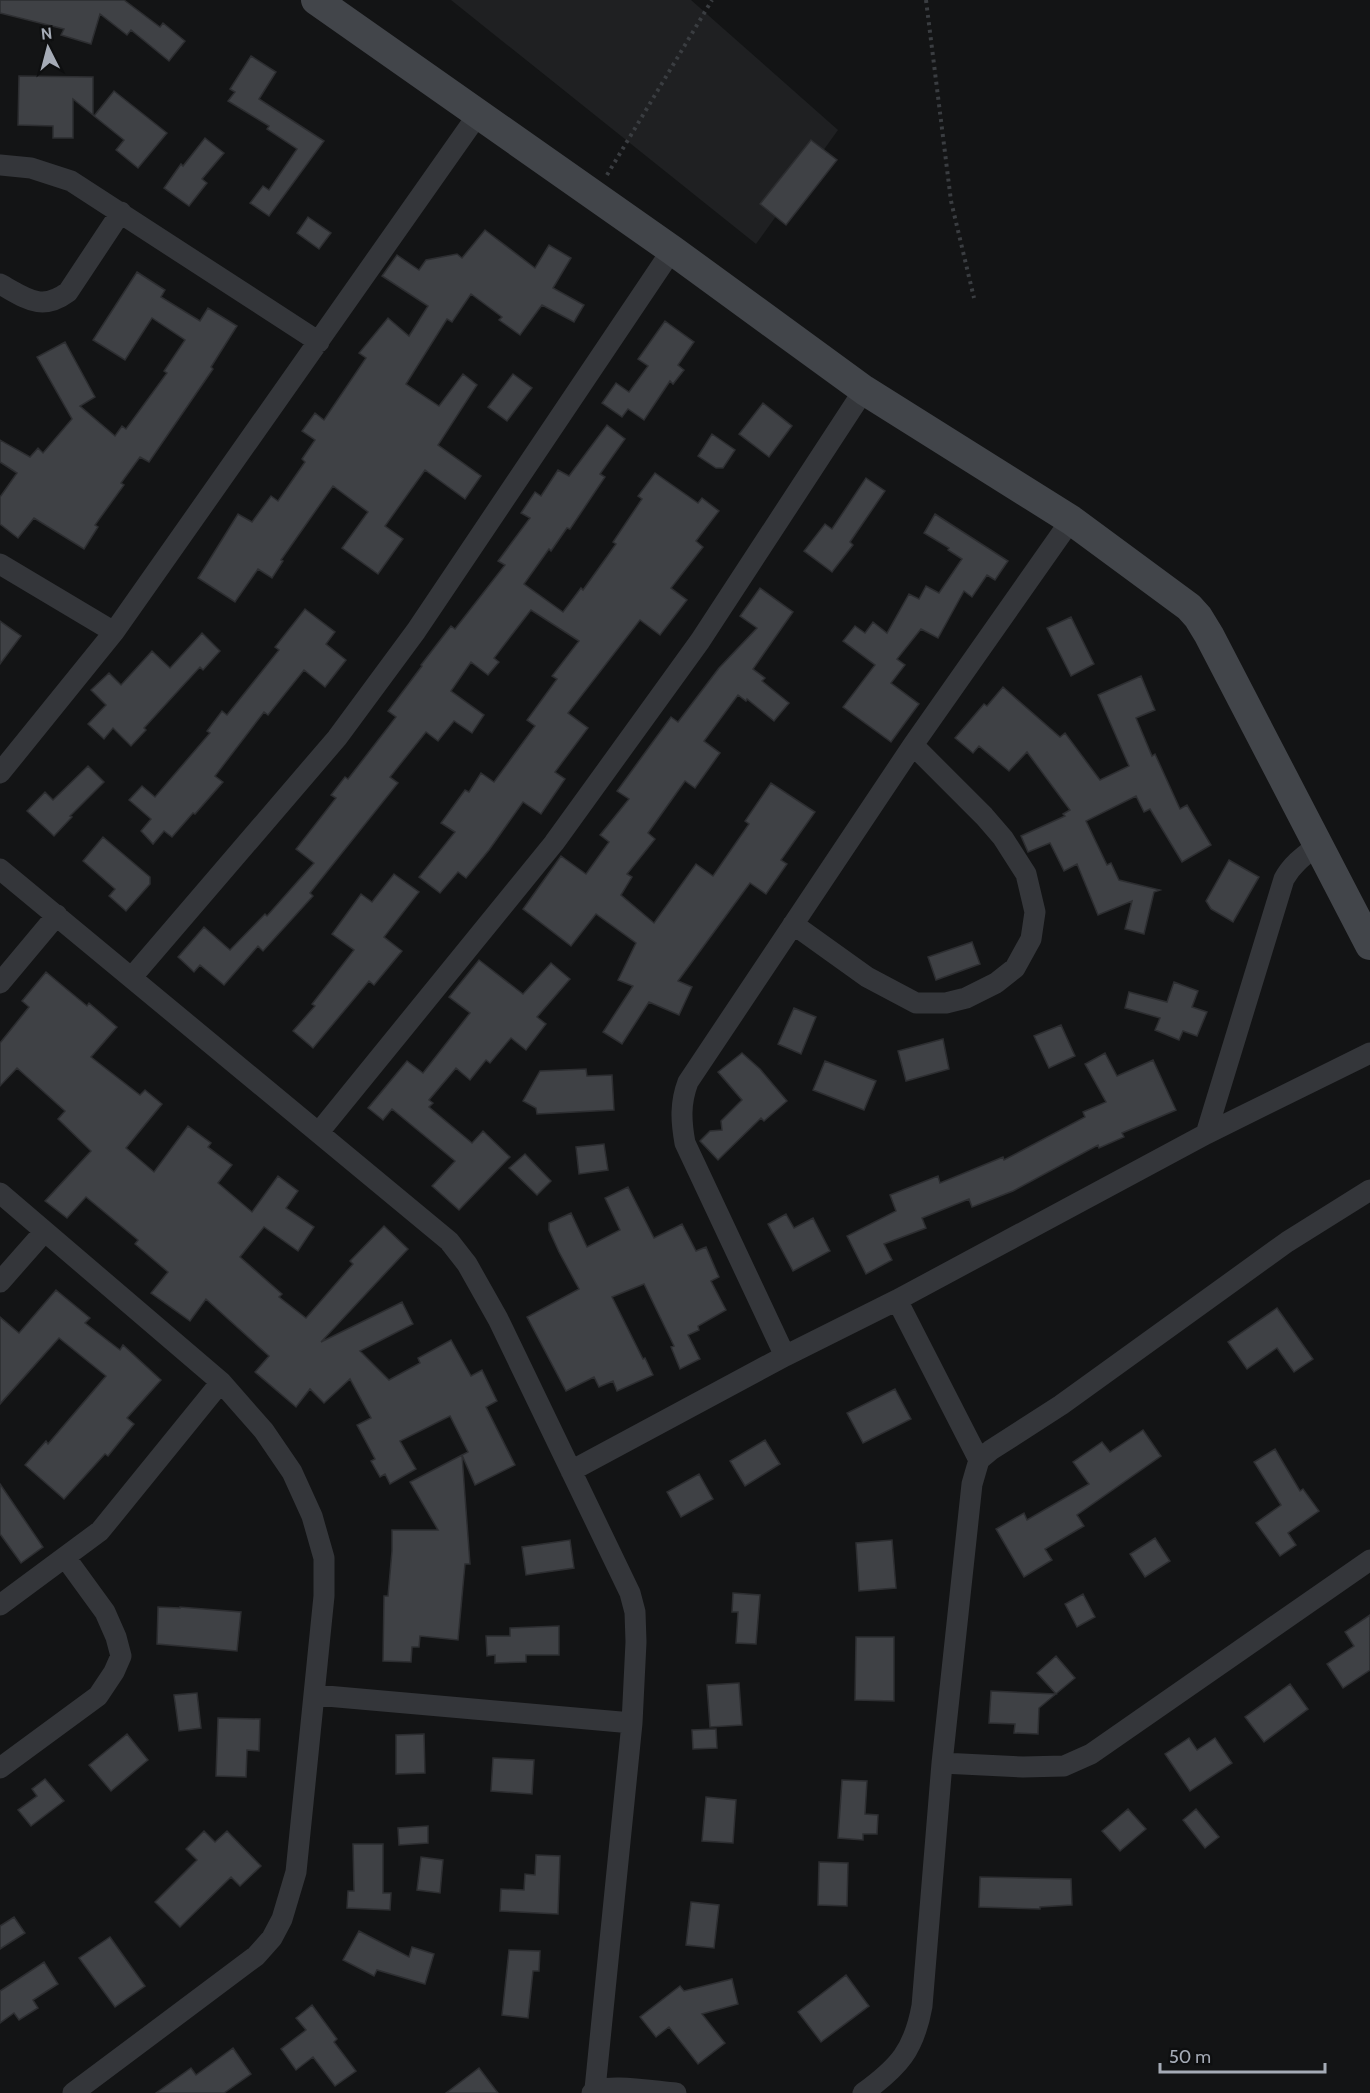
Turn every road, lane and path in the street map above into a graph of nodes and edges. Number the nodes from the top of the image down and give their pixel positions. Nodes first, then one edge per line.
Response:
1 (316, 0) edge
2 (712, 0) edge
3 (926, 0) edge
4 (479, 113) junction
5 (0, 165) edge
6 (594, 196) junction
7 (121, 212) junction
8 (672, 250) junction
9 (0, 285) edge
10 (974, 298) dead end
11 (319, 342) junction
12 (864, 390) junction
13 (1071, 520) junction
14 (0, 564) edge
15 (114, 632) junction
16 (913, 745) junction
17 (0, 773) edge
18 (1318, 845) junction
19 (0, 869) edge
20 (57, 915) junction
21 (793, 924) junction
22 (1370, 945) edge
23 (132, 977) junction
24 (0, 983) edge
25 (1370, 1053) edge
26 (319, 1132) junction
27 (1206, 1134) junction
28 (1370, 1190) edge
29 (0, 1193) edge
30 (44, 1232) junction
31 (0, 1282) edge
32 (897, 1300) junction
33 (785, 1356) junction
34 (221, 1382) junction
35 (979, 1460) junction
36 (571, 1471) junction
37 (65, 1557) junction
38 (1370, 1560) edge
39 (0, 1605) edge
40 (315, 1695) junction
41 (632, 1723) junction
42 (942, 1763) junction
43 (0, 1768) edge
44 (593, 2091) edge
45 (73, 2093) edge
46 (676, 2093) edge
47 (863, 2093) edge

1 - 4 street
2 - 6 path
3 - 10 path
4 - 6 street
4 - 11 street
5 - 7 street
6 - 8 street
7 - 9 street
7 - 11 street
8 - 12 street
8 - 23 street
11 - 15 street
12 - 13 street
12 - 26 street
13 - 16 street
13 - 18 street
14 - 15 street
15 - 17 street
16 - 21 street
16 - 21 street
18 - 22 street
18 - 27 street
19 - 20 street
20 - 23 street
20 - 24 street
21 - 33 street
23 - 26 street
25 - 27 street
26 - 36 street
27 - 32 street
28 - 35 street
29 - 30 street
30 - 31 street
30 - 34 street
32 - 33 street
32 - 35 street
33 - 36 street
34 - 37 street
34 - 40 street
35 - 42 street
36 - 41 street
37 - 39 street
37 - 43 street
38 - 42 street
40 - 41 street
40 - 45 street
41 - 44 street
42 - 47 street
44 - 46 street

